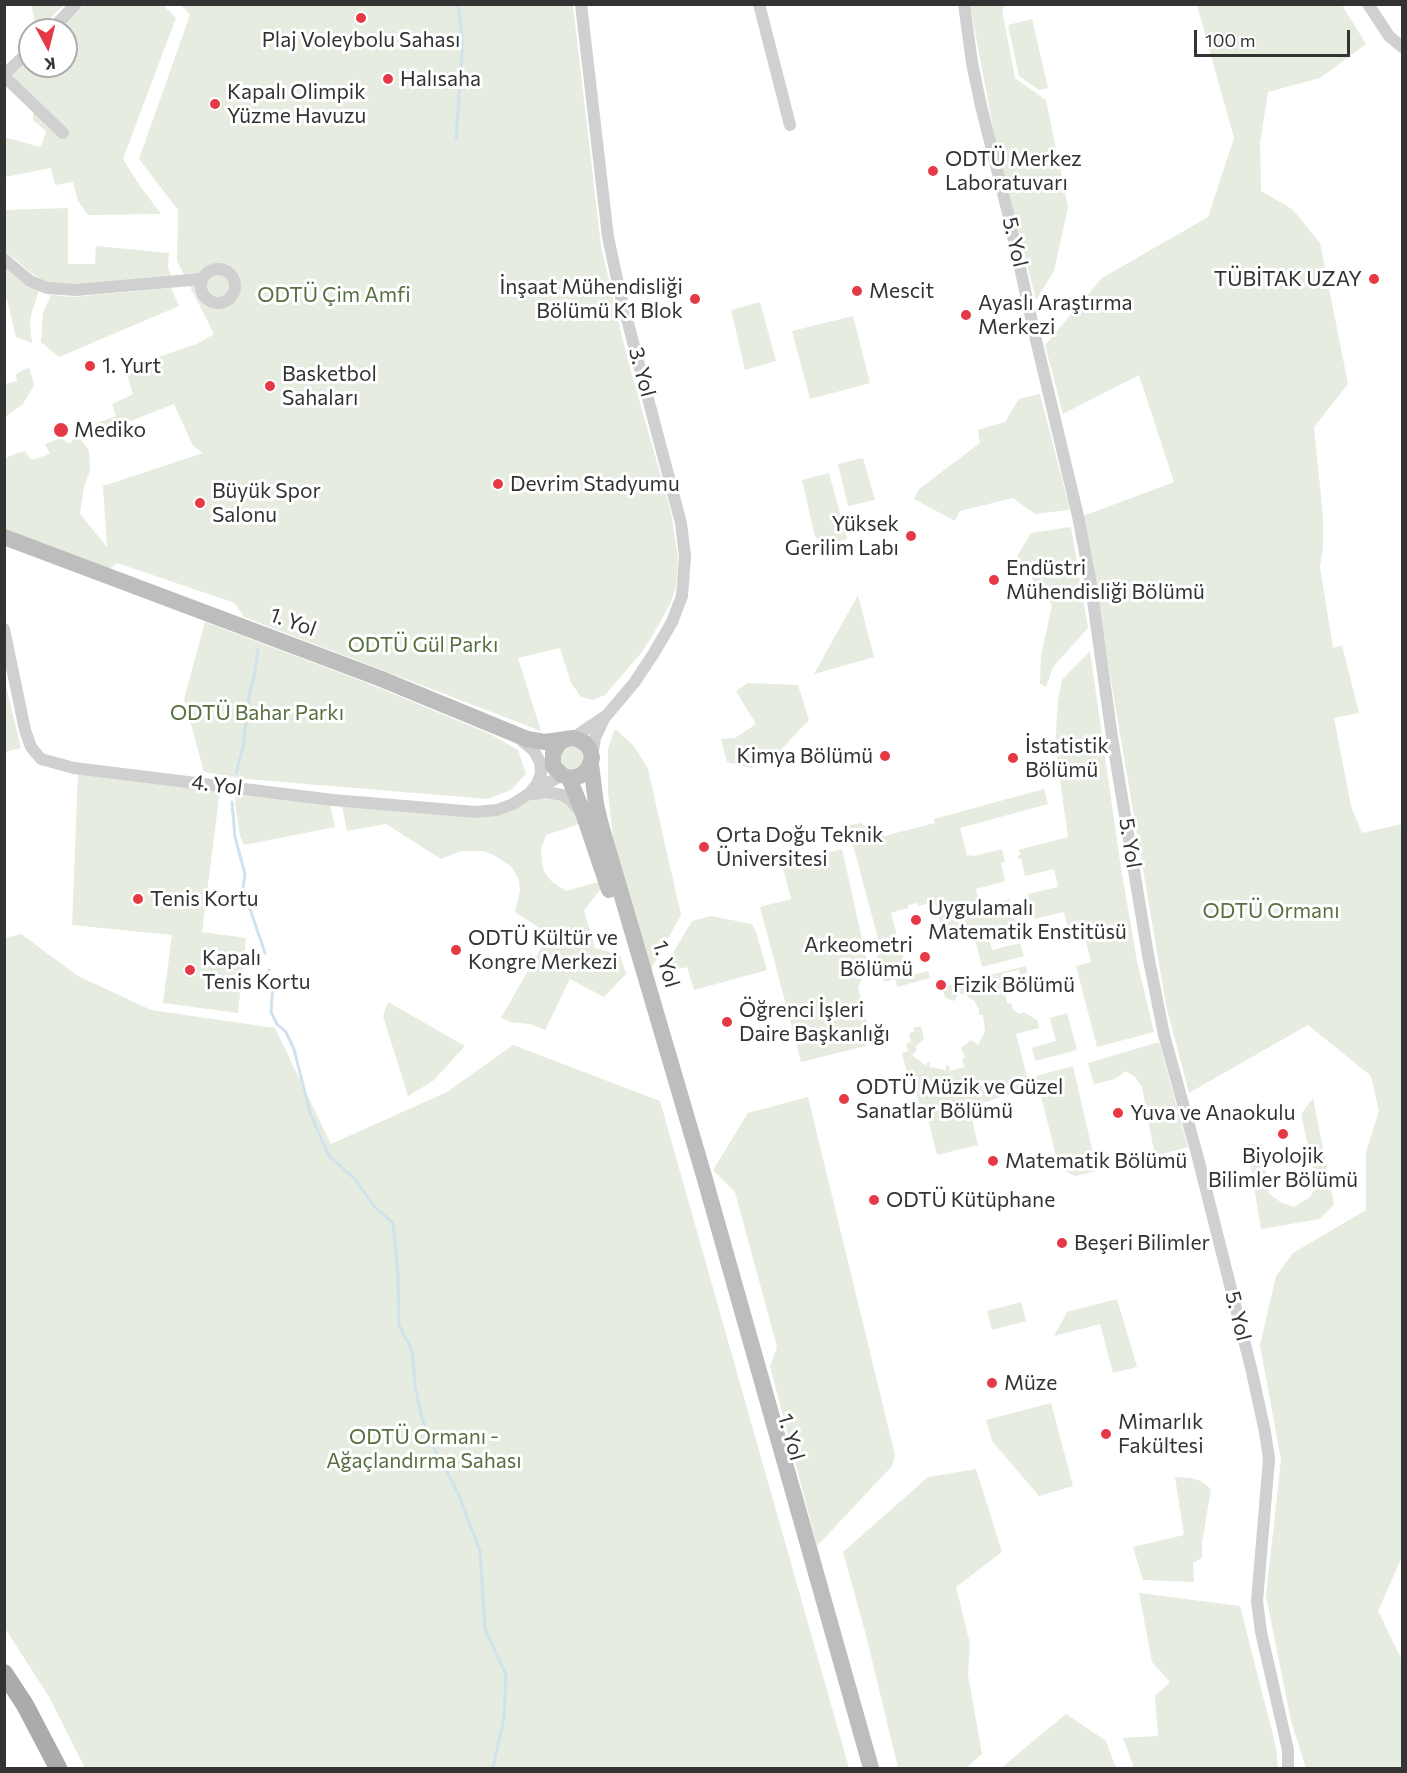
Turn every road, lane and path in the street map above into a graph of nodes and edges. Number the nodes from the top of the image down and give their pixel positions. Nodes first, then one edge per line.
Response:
1 (76, 4) edge
2 (581, 4) edge
3 (759, 4) edge
4 (964, 4) edge
5 (1368, 4) edge
6 (63, 18) edge
7 (1402, 47) edge
8 (18, 62) edge
9 (4, 76) edge
10 (790, 126) dead end
11 (63, 133) dead end
12 (4, 259) edge
13 (202, 279) dead end
14 (4, 537) edge
15 (4, 629) edge
16 (606, 716) junction
17 (515, 734) junction
18 (569, 739) junction
19 (591, 761) junction
20 (566, 777) junction
21 (526, 795) junction
22 (585, 816) junction
23 (647, 1000) junction
24 (809, 1567) junction
25 (4, 1673) edge
26 (1288, 1750) junction
27 (58, 1768) edge
28 (859, 1768) edge
29 (871, 1768) edge
30 (1288, 1768) edge
31 (1297, 1768) edge

1 - 6 street
2 - 16 street, 3. Yol
3 - 10 street
4 - 26 street, 5. Yol
5 - 7 street
8 - 9 street
9 - 11 street
12 - 13 street
14 - 17 main road, 1. Yol
15 - 21 street, 4. Yol
16 - 18 street, 3. Yol
16 - 19 street, 3. Yol
17 - 18 main road, 1. Yol
17 - 21 street, 4. Yol
18 - 19 main road
18 - 20 main road
19 - 20 main road
19 - 23 main road, 1. Yol
20 - 21 street, 4. Yol
20 - 22 main road, 1. Yol
21 - 22 street, 4. Yol
22 - 23 main road, 1. Yol
23 - 24 main road, 1. Yol
24 - 28 main road, 1. Yol
24 - 29 main road, 1. Yol
25 - 27 main road
26 - 30 street, 5. Yol
26 - 31 street, 5. Yol

